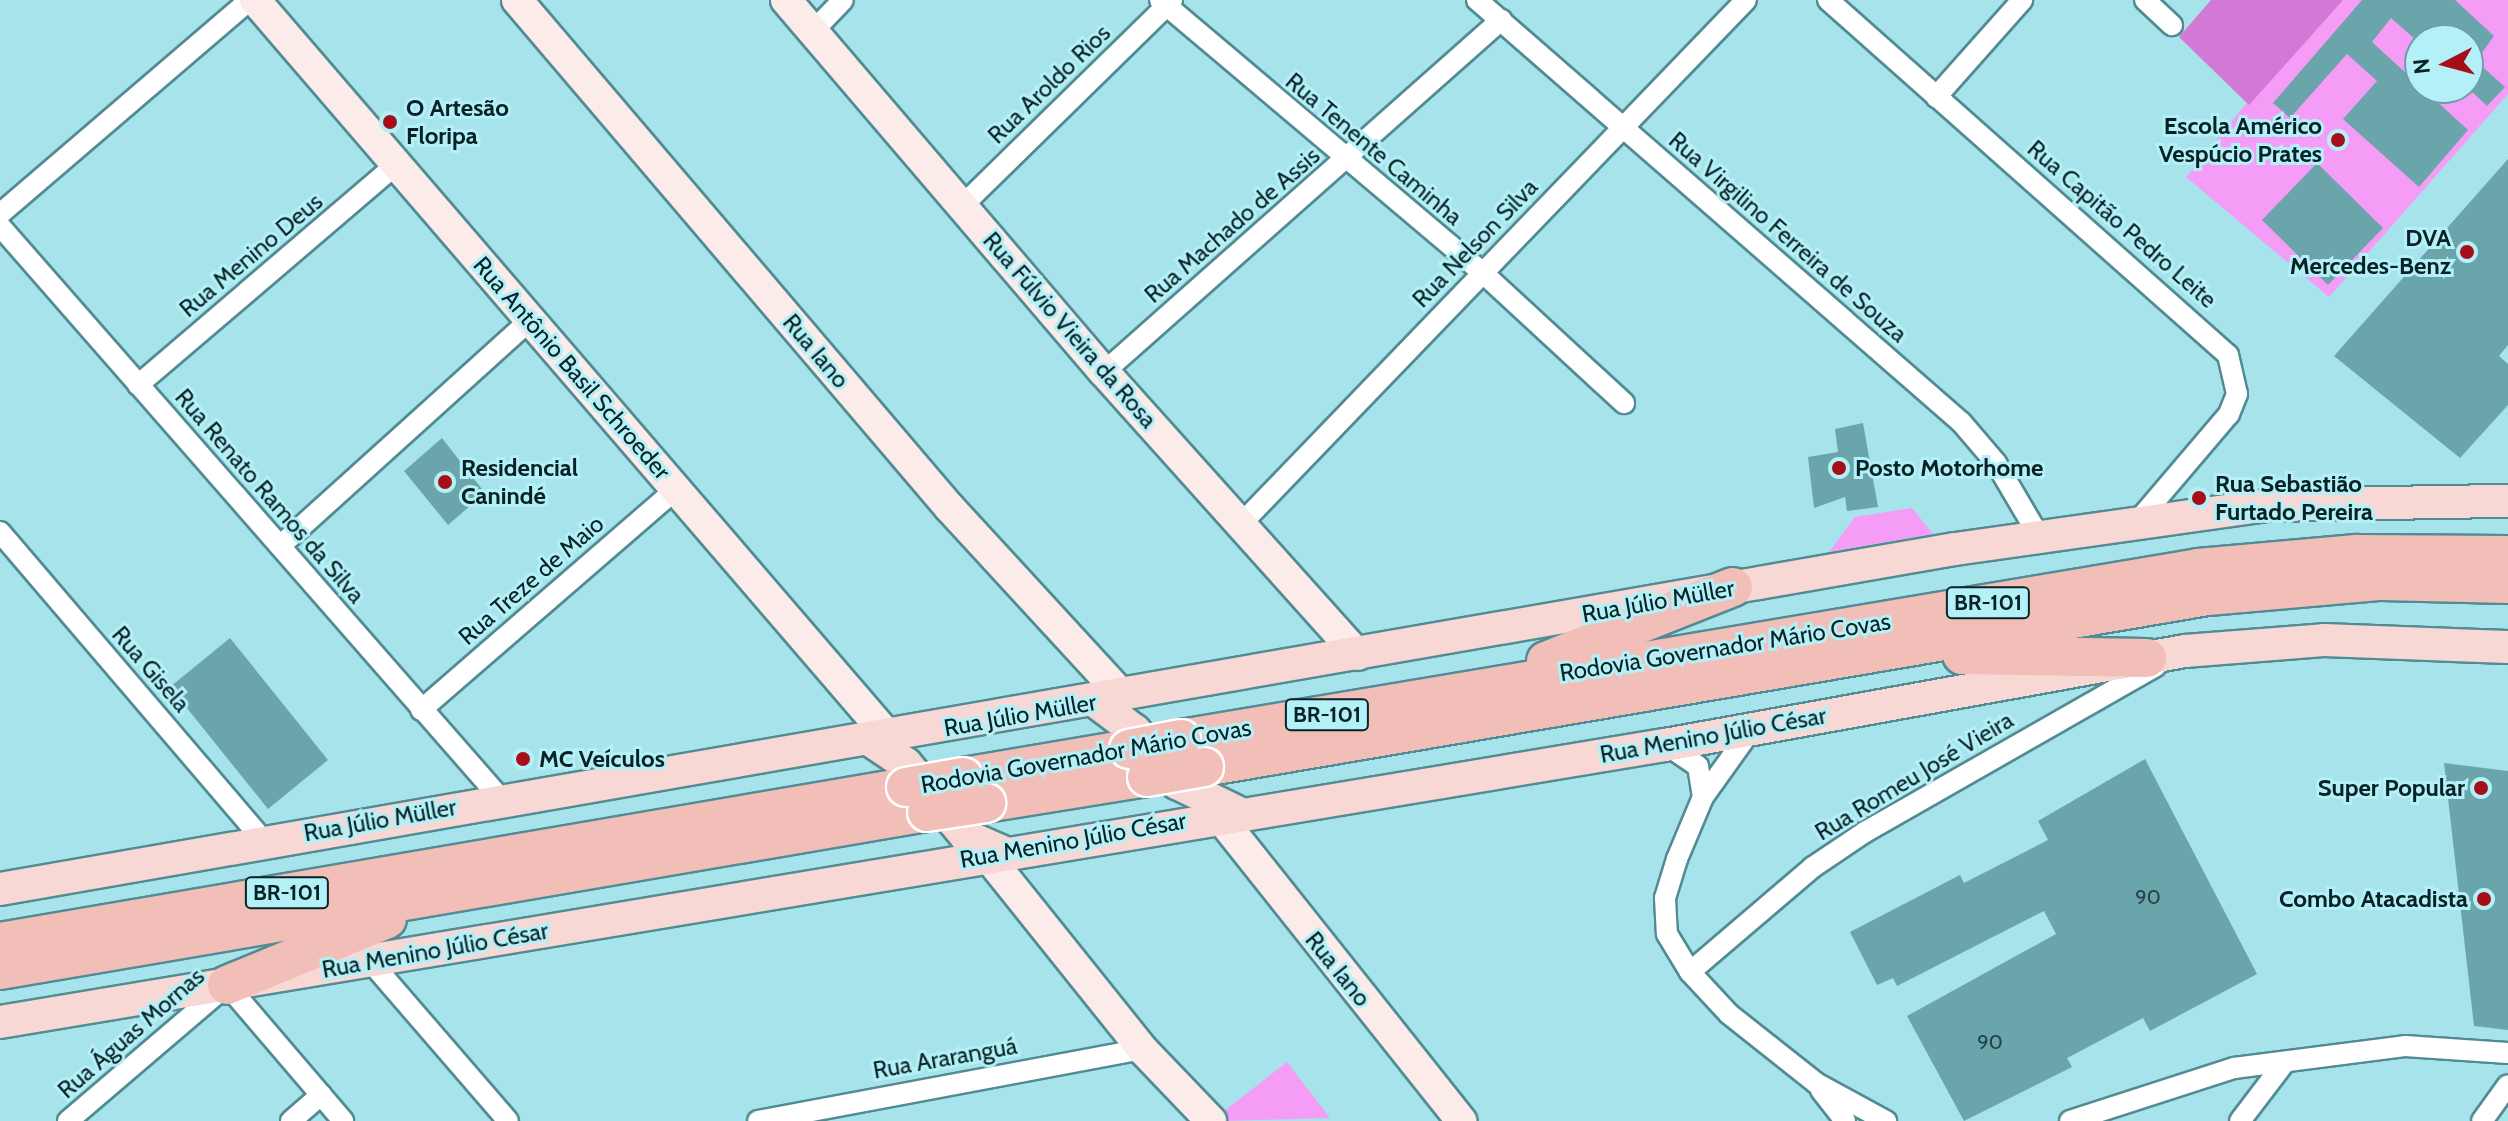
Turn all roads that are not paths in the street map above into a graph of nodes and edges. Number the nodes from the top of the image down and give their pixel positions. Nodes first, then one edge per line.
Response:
1 (253, 0) edge
2 (517, 0) edge
3 (786, 0) edge
4 (843, 0) edge
5 (1477, 0) edge
6 (1746, 0) edge
7 (1828, 0) edge
8 (2022, 0) edge
9 (2145, 0) edge
10 (1166, 2) edge
11 (1501, 20) junction
12 (2172, 25) dead end
13 (815, 29) junction
14 (1936, 97) junction
15 (1622, 128) junction
16 (1344, 160) junction
17 (397, 164) junction
18 (962, 206) junction
19 (0, 214) edge
20 (0, 226) edge
21 (1483, 273) junction
22 (530, 320) junction
23 (1104, 372) junction
24 (138, 385) junction
25 (1624, 403) dead end
26 (676, 489) junction
27 (2508, 501) edge
28 (2137, 522) junction
29 (1242, 523) junction
30 (0, 532) edge
31 (2039, 536) junction
32 (280, 546) junction
33 (2508, 555) edge
34 (2508, 584) edge
35 (1733, 587) junction
36 (2508, 647) edge
37 (2185, 651) junction
38 (1867, 654) junction
39 (1358, 655) junction
40 (2147, 658) junction
41 (1472, 689) junction
42 (1120, 697) junction
43 (421, 710) junction
44 (1751, 730) junction
45 (1665, 745) junction
46 (1162, 757) junction
47 (909, 771) junction
48 (1703, 797) junction
49 (502, 800) junction
50 (1228, 814) junction
51 (1171, 823) junction
52 (263, 840) junction
53 (994, 853) junction
54 (945, 862) junction
55 (3, 885) edge
56 (450, 892) junction
57 (10, 939) edge
58 (370, 961) junction
59 (0, 970) edge
60 (1690, 972) junction
61 (227, 985) junction
62 (0, 1022) edge
63 (1142, 1049) junction
64 (2508, 1053) edge
65 (2285, 1062) junction
66 (1816, 1083) junction
67 (2508, 1085) edge
68 (321, 1095) junction
69 (68, 1121) edge
70 (291, 1121) edge
71 (343, 1121) edge
72 (508, 1121) edge
73 (758, 1121) edge
74 (1211, 1121) edge
75 (1461, 1121) edge
76 (1845, 1121) edge
77 (1886, 1121) edge
78 (2070, 1121) edge
79 (2240, 1121) edge
80 (2482, 1121) edge

1 - 17 street, Rua Antônio Basil Schroeder
1 - 19 street
2 - 42 street, Rua Iano
3 - 13 street, Rua Fúlvio Vieira da Rosa
4 - 13 street
5 - 11 street, Rua Virgilino Ferreira de Souza
6 - 15 street, Rua Nelson Silva
7 - 14 street, Rua Capitão Pedro Leite
8 - 14 street
9 - 12 street
10 - 16 street, Rua Tenente Caminha
10 - 18 street, Rua Aroldo Rios
11 - 15 street, Rua Virgilino Ferreira de Souza
11 - 16 street, Rua Machado de Assis
13 - 18 street, Rua Fúlvio Vieira da Rosa
14 - 28 street, Rua Capitão Pedro Leite
15 - 21 street, Rua Nelson Silva
15 - 31 street, Rua Virgilino Ferreira de Souza
16 - 21 street, Rua Tenente Caminha
16 - 23 street, Rua Machado de Assis
17 - 22 street, Rua Antônio Basil Schroeder
17 - 24 street, Rua Menino Deus
18 - 23 street, Rua Fúlvio Vieira da Rosa
20 - 24 street, Rua Renato Ramos da Silva
21 - 25 street, Rua Tenente Caminha
21 - 29 street, Rua Nelson Silva
22 - 26 street, Rua Antônio Basil Schroeder
22 - 32 street
23 - 29 street, Rua Fúlvio Vieira da Rosa
24 - 32 street, Rua Renato Ramos da Silva
26 - 43 street, Rua Treze de Maio
26 - 47 street, Rua Antônio Basil Schroeder
27 - 28 main road
28 - 31 main road
29 - 39 street, Rua Fúlvio Vieira da Rosa
30 - 52 street, Rua Gisela
31 - 35 main road, Rua Júlio Müller
32 - 43 street, Rua Renato Ramos da Silva
33 - 41 highway, Rodovia Governador Mário Covas / BR-101
34 - 38 highway, Rodovia Governador Mário Covas / BR-101
35 - 39 main road, Rua Júlio Müller
35 - 41 highway
36 - 37 main road, Rua Menino Júlio César
37 - 40 main road, Rua Menino Júlio César
37 - 60 street, Rua Romeu José Vieira
38 - 40 highway
38 - 46 highway, Rodovia Governador Mário Covas / BR-101
39 - 42 main road, Rua Júlio Müller
40 - 44 main road, Rua Menino Júlio César
41 - 46 highway, Rodovia Governador Mário Covas / BR-101
42 - 46 main road, Rua Iano
42 - 47 main road, Rua Júlio Müller
43 - 49 street, Rua Renato Ramos da Silva
44 - 45 main road, Rua Menino Júlio César
44 - 48 street
45 - 48 street
45 - 50 main road, Rua Menino Júlio César
46 - 47 highway, Rodovia Governador Mário Covas / BR-101, bridge
46 - 50 main road, Rua Iano
46 - 51 main road
47 - 49 main road, Rua Júlio Müller
47 - 53 main road, Rua Antônio Basil Schroeder
47 - 54 main road
47 - 56 highway, Rodovia Governador Mário Covas / BR-101
47 - 57 highway, Rodovia Governador Mário Covas / BR-101
48 - 60 street
49 - 52 main road, Rua Júlio Müller
50 - 51 main road, Rua Menino Júlio César
50 - 75 street, Rua Iano
51 - 53 main road, Rua Menino Júlio César
52 - 55 main road, Rua Júlio Müller
53 - 54 main road, Rua Menino Júlio César
53 - 63 street, Rua Antônio Basil Schroeder
54 - 58 main road, Rua Menino Júlio César
56 - 59 highway, Rodovia Governador Mário Covas / BR-101
56 - 61 highway
58 - 61 main road, Rua Menino Júlio César
58 - 72 street
60 - 66 street
61 - 62 main road, Rua Menino Júlio César
61 - 68 street
61 - 69 street, Rua Águas Mornas
63 - 73 street, Rua Araranguá
63 - 74 street, Rua Antônio Basil Schroeder
64 - 65 street
65 - 78 street
65 - 79 street
66 - 76 street
66 - 77 street
67 - 80 street
68 - 70 street
68 - 71 street

